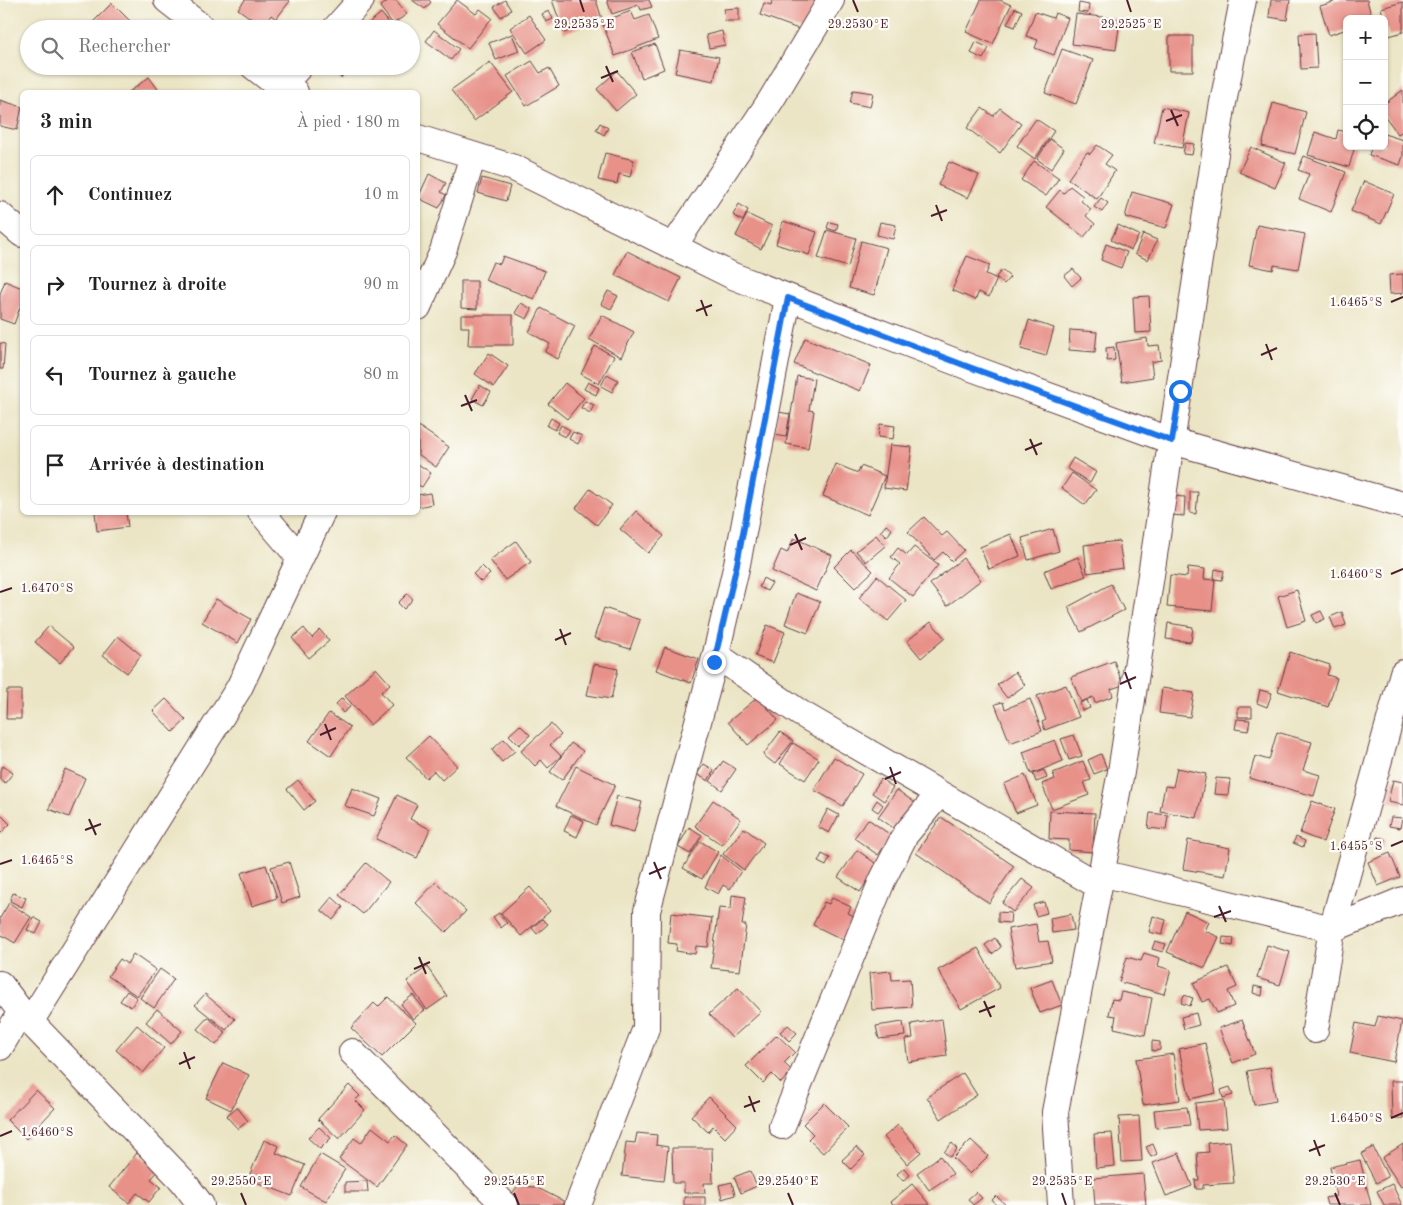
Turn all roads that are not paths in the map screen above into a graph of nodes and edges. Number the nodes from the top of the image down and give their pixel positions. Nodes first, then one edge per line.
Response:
1 (167, 0) edge
2 (361, 0) edge
3 (832, 0) edge
4 (1243, 0) edge
5 (193, 20) edge
6 (343, 20) edge
7 (266, 75) edge
8 (296, 75) edge
9 (288, 90) edge
10 (420, 139) edge
11 (473, 156) junction
12 (0, 215) edge
13 (20, 232) edge
14 (673, 247) junction
15 (788, 298) junction
16 (420, 303) edge
17 (1172, 441) junction
18 (1403, 505) edge
19 (264, 515) edge
20 (321, 515) edge
21 (300, 558) junction
22 (716, 655) junction
23 (1403, 673) edge
24 (939, 794) junction
25 (1100, 880) junction
26 (1403, 900) edge
27 (1332, 928) junction
28 (0, 984) edge
29 (26, 1017) junction
30 (1315, 1030) dead end
31 (0, 1048) edge
32 (352, 1052) dead end
33 (782, 1126) dead end
34 (201, 1205) edge
35 (505, 1205) edge
36 (578, 1205) edge
37 (1060, 1205) edge

1 - 5 street
2 - 6 street
3 - 14 street
4 - 17 street
7 - 9 street
8 - 9 street
10 - 11 street
11 - 14 street
11 - 16 street
12 - 13 street
14 - 15 street
15 - 17 street
15 - 22 street
17 - 18 street
17 - 25 street
19 - 21 street
20 - 21 street
21 - 29 street
22 - 24 street
22 - 36 street
23 - 27 street
24 - 25 street
24 - 33 street
25 - 27 street
25 - 37 street
26 - 27 street
27 - 30 street
28 - 29 street
29 - 31 street
29 - 34 street
32 - 35 street

